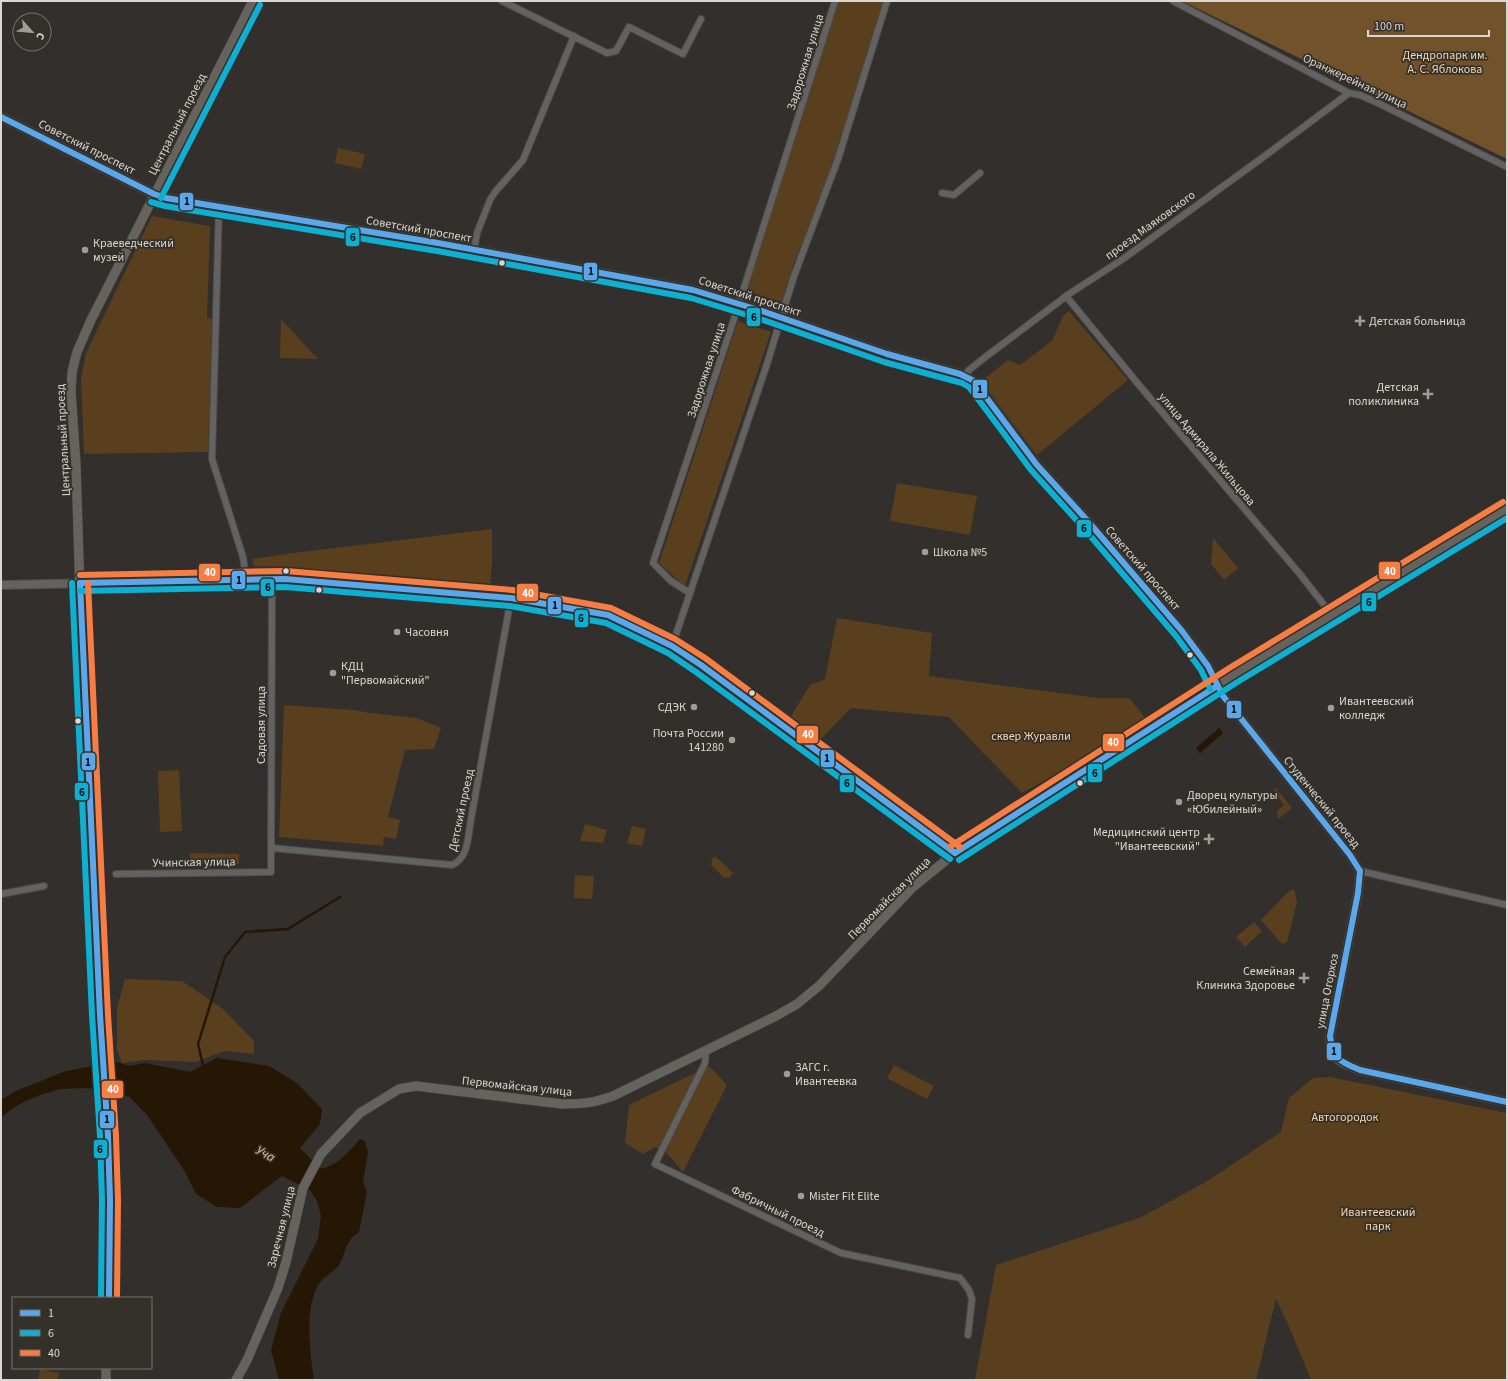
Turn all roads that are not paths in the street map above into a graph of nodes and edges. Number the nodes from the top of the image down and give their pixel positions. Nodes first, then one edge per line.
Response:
1 (253, 1) edge
2 (502, 1) edge
3 (835, 1) edge
4 (888, 1) edge
5 (1173, 1) edge
6 (701, 19) dead end
7 (574, 36) junction
8 (1349, 93) junction
9 (1, 117) edge
10 (1507, 168) edge
11 (980, 173) dead end
12 (942, 193) dead end
13 (154, 194) junction
14 (219, 206) junction
15 (474, 250) junction
16 (1066, 296) junction
17 (738, 304) junction
18 (782, 318) junction
19 (965, 376) junction
20 (1507, 509) edge
21 (246, 579) junction
22 (272, 579) junction
23 (80, 583) junction
24 (1, 585) edge
25 (690, 593) junction
26 (511, 598) junction
27 (1332, 615) junction
28 (672, 646) junction
29 (1217, 686) junction
30 (272, 848) junction
31 (955, 853) junction
32 (1360, 871) junction
33 (271, 872) joint
34 (116, 874) dead end
35 (44, 886) dead end
36 (1, 894) edge
37 (1507, 905) edge
38 (706, 1051) junction
39 (399, 1089) joint
40 (1507, 1102) edge
41 (109, 1297) edge
42 (968, 1334) dead end
43 (106, 1369) edge
44 (106, 1380) edge
45 (236, 1380) edge

1 - 13 main road, Центральный проезд
2 - 7 street
3 - 17 street, Задорожная улица
4 - 18 street
5 - 8 street, Оранжерейная улица
6 - 7 street
7 - 15 street
8 - 10 street, Оранжерейная улица
8 - 16 street, проезд Маяковского
9 - 13 street, Советский проспект
11 - 12 street
13 - 14 street, Советский проспект
13 - 23 main road, Центральный проезд
14 - 15 street, Советский проспект
14 - 21 street
15 - 17 street, Советский проспект
16 - 19 street, проезд Маяковского
16 - 27 street, улица Адмирала Жильцова
17 - 18 street, Советский проспект
17 - 25 street, Задорожная улица
18 - 19 street, Советский проспект
18 - 25 street
19 - 29 street, Советский проспект
20 - 27 main road, Первомайская улица
21 - 22 street
21 - 23 street
22 - 26 street
22 - 30 street, Садовая улица
23 - 24 street
23 - 41 main road, Центральный проезд
25 - 28 street
26 - 28 street
26 - 30 street, Детский проезд
27 - 29 main road, Первомайская улица
28 - 31 street
29 - 31 main road, Первомайская улица
29 - 32 street, Студенческий проезд
30 - 33 street, Садовая улица
31 - 38 main road, Первомайская улица
32 - 37 street
32 - 40 street, улица Огорхоз
33 - 34 street, Учинская улица
35 - 36 street
38 - 39 main road, Первомайская улица
38 - 42 street, Фабричный проезд
39 - 45 main road, Заречная улица
43 - 44 main road

